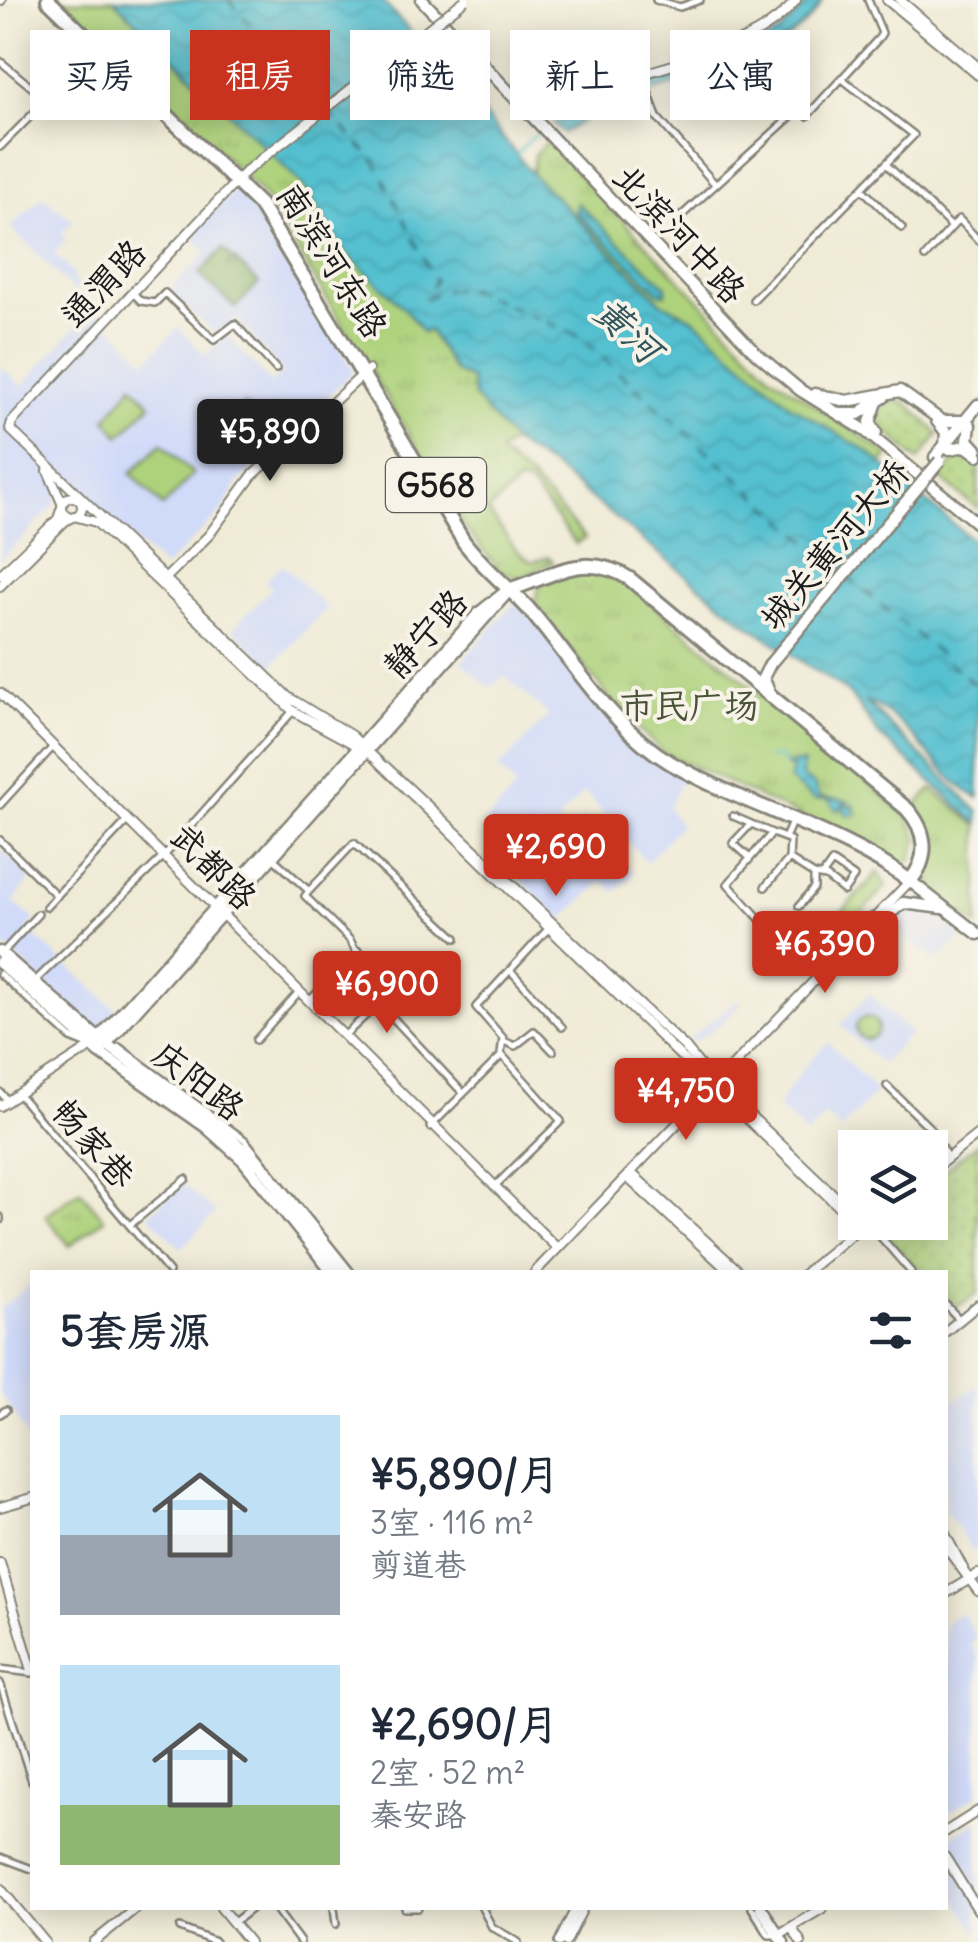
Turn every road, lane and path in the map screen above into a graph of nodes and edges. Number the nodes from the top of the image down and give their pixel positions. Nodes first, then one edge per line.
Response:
1 (51, 0) edge
2 (425, 0) edge
3 (465, 0) edge
4 (656, 0) edge
5 (700, 0) edge
6 (796, 0) edge
7 (868, 0) edge
8 (888, 0) edge
9 (900, 0) edge
10 (81, 30) edge
11 (0, 62) edge
12 (978, 67) edge
13 (650, 74) edge
14 (978, 75) edge
15 (841, 78) junction
16 (30, 86) edge
17 (650, 97) edge
18 (170, 112) edge
19 (30, 117) edge
20 (556, 120) edge
21 (546, 125) junction
22 (0, 147) edge
23 (888, 166) junction
24 (242, 176) junction
25 (716, 184) junction
26 (863, 190) junction
27 (680, 217) dead end
28 (952, 227) junction
29 (902, 228) dead end
30 (978, 240) edge
31 (925, 257) dead end
32 (132, 292) junction
33 (753, 300) dead end
34 (276, 369) dead end
35 (366, 372) junction
36 (816, 394) junction
37 (876, 398) junction
38 (978, 405) edge
39 (831, 409) junction
40 (857, 420) junction
41 (971, 420) edge
42 (876, 433) junction
43 (947, 447) junction
44 (978, 453) edge
45 (43, 462) junction
46 (923, 475) junction
47 (68, 486) junction
48 (78, 500) junction
49 (62, 506) junction
50 (94, 510) junction
51 (74, 516) junction
52 (977, 519) edge
53 (1, 572) edge
54 (163, 581) junction
55 (0, 586) edge
56 (514, 589) junction
57 (717, 652) junction
58 (768, 662) junction
59 (0, 697) edge
60 (295, 708) junction
61 (830, 746) junction
62 (50, 748) junction
63 (363, 751) junction
64 (0, 805) edge
65 (734, 816) dead end
66 (793, 819) junction
67 (126, 821) junction
68 (751, 824) junction
69 (772, 832) junction
70 (785, 838) junction
71 (0, 840) edge
72 (163, 857) junction
73 (273, 858) junction
74 (750, 858) junction
75 (789, 859) junction
76 (818, 876) junction
77 (910, 881) junction
78 (765, 887) dead end
79 (309, 891) junction
80 (56, 896) junction
81 (799, 906) dead end
82 (46, 907) dead end
83 (948, 910) junction
84 (218, 912) junction
85 (38, 914) dead end
86 (874, 918) junction
87 (549, 928) junction
88 (769, 928) dead end
89 (978, 934) edge
90 (456, 938) dead end
91 (357, 950) junction
92 (1, 953) edge
93 (510, 970) junction
94 (0, 974) edge
95 (35, 981) junction
96 (298, 994) junction
97 (308, 1002) junction
98 (379, 1002) junction
99 (562, 1027) dead end
100 (343, 1037) junction
101 (256, 1040) dead end
102 (504, 1041) junction
103 (99, 1045) junction
104 (553, 1051) dead end
105 (502, 1055) junction
106 (715, 1086) junction
107 (887, 1086) dead end
108 (0, 1092) edge
109 (464, 1094) junction
110 (19, 1095) junction
111 (4, 1104) edge
112 (432, 1126) junction
113 (931, 1130) edge
114 (978, 1134) edge
115 (948, 1156) edge
116 (629, 1175) junction
117 (186, 1180) dead end
118 (495, 1186) junction
119 (838, 1202) edge
120 (132, 1224) junction
121 (841, 1240) edge
122 (883, 1240) edge
123 (556, 1250) junction
124 (167, 1270) edge
125 (330, 1270) edge
126 (342, 1270) edge
127 (349, 1270) edge
128 (538, 1270) edge
129 (728, 1270) edge
130 (738, 1270) edge
131 (811, 1270) edge
132 (909, 1270) edge
133 (978, 1305) edge
134 (948, 1307) edge
135 (960, 1320) junction
136 (948, 1330) edge
137 (30, 1499) edge
138 (0, 1507) edge
139 (948, 1539) edge
140 (948, 1549) edge
141 (0, 1566) edge
142 (964, 1568) junction
143 (974, 1576) edge
144 (978, 1591) edge
145 (948, 1592) edge
146 (30, 1664) edge
147 (0, 1669) edge
148 (30, 1671) edge
149 (0, 1683) edge
150 (30, 1775) edge
151 (978, 1811) edge
152 (948, 1830) edge
153 (0, 1858) edge
154 (948, 1863) edge
155 (30, 1868) edge
156 (0, 1888) edge
157 (130, 1910) edge
158 (223, 1910) edge
159 (249, 1910) edge
160 (334, 1910) edge
161 (483, 1910) edge
162 (579, 1910) edge
163 (753, 1910) edge
164 (766, 1910) edge
165 (820, 1910) edge
166 (978, 1910) edge
167 (278, 1911) dead end
168 (233, 1923) junction
169 (336, 1924) dead end
170 (180, 1928) dead end
171 (785, 1936) edge
172 (45, 1942) edge
173 (94, 1942) edge
174 (215, 1942) edge
175 (249, 1942) edge
176 (300, 1942) edge
177 (518, 1942) edge
178 (562, 1942) edge
179 (801, 1942) edge

1 - 10 highway, 南滨河东路 / G568
1 - 24 highway, 南滨河东路 / G568
2 - 21 main road, 北滨河中路
3 - 24 main road, 通渭路, bridge
4 - 5 street
6 - 13 main road
7 - 15 street
8 - 14 main road
9 - 12 main road
11 - 16 street
15 - 23 street
15 - 25 street
17 - 25 street
18 - 24 highway, 南滨河东路 / G568
19 - 22 street
20 - 21 main road
21 - 36 main road, 北滨河中路
21 - 39 main road, 北滨河中路
23 - 26 street
23 - 28 street
24 - 32 main road, 通渭路
24 - 35 highway, 南滨河东路 / G568
25 - 27 street
26 - 29 street
26 - 33 street
28 - 30 street
28 - 31 street
32 - 34 street
32 - 45 main road, 通渭路
35 - 54 main road
35 - 56 highway, 南滨河东路 / G568
36 - 37 main road
36 - 40 main road, 北滨河中路
37 - 40 main road
37 - 41 main road
37 - 42 main road
37 - 43 main road
38 - 41 main road, 城关黄河大桥
39 - 40 main road
39 - 40 main road, 北滨河中路
40 - 42 main road, 北滨河中路
40 - 46 main road, 北滨河中路
41 - 43 main road, 城关黄河大桥
41 - 44 main road
42 - 46 main road, 北滨河中路
43 - 44 main road
43 - 58 main road, 城关黄河大桥, bridge
45 - 47 main road, 通渭路
45 - 49 main road
46 - 52 main road
47 - 48 main road
47 - 50 main road, 通渭路
48 - 49 main road
48 - 50 main road
48 - 51 main road
49 - 51 main road
49 - 53 main road
50 - 54 main road
51 - 54 main road
51 - 55 main road
54 - 60 main road
56 - 57 highway
56 - 63 main road, 静宁路
56 - 66 highway, 南滨河东路 / G568
57 - 58 main road
57 - 61 highway
58 - 61 main road
59 - 62 main road, 武都路
59 - 67 main road, 武都路
60 - 63 main road
60 - 72 street
61 - 77 highway
62 - 64 street
62 - 67 main road, 武都路
63 - 73 main road, 静宁路
63 - 84 main road, 静宁路
63 - 87 main road
63 - 106 main road
65 - 68 street
66 - 70 street
66 - 77 highway, 南滨河东路 / G568
67 - 72 main road, 武都路
67 - 80 street
68 - 69 street
68 - 74 street
69 - 70 street
69 - 74 street
70 - 75 street
71 - 80 street
72 - 84 main road, 武都路
72 - 95 street
73 - 79 street
73 - 84 main road, 静宁路
74 - 88 street
75 - 76 street
75 - 78 street
76 - 76 street
76 - 81 street
77 - 83 main road, 南滨河东路
77 - 86 main road
79 - 90 street
79 - 91 street
80 - 82 street
83 - 86 main road
83 - 89 main road, 南滨河东路
84 - 96 main road, 武都路
84 - 97 main road, 武都路
84 - 103 main road, 静宁路
85 - 92 street
86 - 106 main road
87 - 93 street
87 - 106 main road
91 - 97 street
91 - 98 street
92 - 95 main road, 庆阳路
92 - 103 main road, 庆阳路
93 - 99 street
93 - 102 street
94 - 103 street
95 - 103 main road, 庆阳路
96 - 97 main road, 武都路
96 - 101 street
97 - 100 main road, 武都路
98 - 100 street
98 - 109 street
100 - 112 main road, 武都路
102 - 104 street
102 - 105 street
103 - 110 main road, 静宁路
103 - 125 main road, 庆阳路
103 - 126 main road, 庆阳路
103 - 127 street
105 - 109 street
105 - 118 street
106 - 116 main road
106 - 119 main road
107 - 113 street
108 - 111 street
109 - 112 street
110 - 111 main road, 静宁路
110 - 120 street, 畅家巷
112 - 118 main road, 武都路
112 - 123 main road, 武都路
114 - 115 main road
116 - 123 main road
116 - 129 main road
116 - 130 main road
117 - 120 street, 畅家巷
118 - 123 main road, 武都路
120 - 124 street, 畅家巷
121 - 131 main road
122 - 132 street
123 - 128 main road
133 - 135 main road
134 - 135 street
135 - 136 main road
137 - 138 main road
139 - 142 main road
140 - 142 main road
141 - 146 main road
142 - 143 main road
143 - 144 main road
143 - 145 main road
147 - 148 street
149 - 150 street
151 - 152 main road
153 - 155 street
154 - 166 main road
156 - 172 main road
157 - 173 main road
158 - 168 main road
159 - 168 street
160 - 169 street
161 - 177 street
162 - 178 main road
163 - 171 street
164 - 171 main road
165 - 171 main road
167 - 176 street
168 - 175 main road
170 - 174 street
171 - 179 main road

